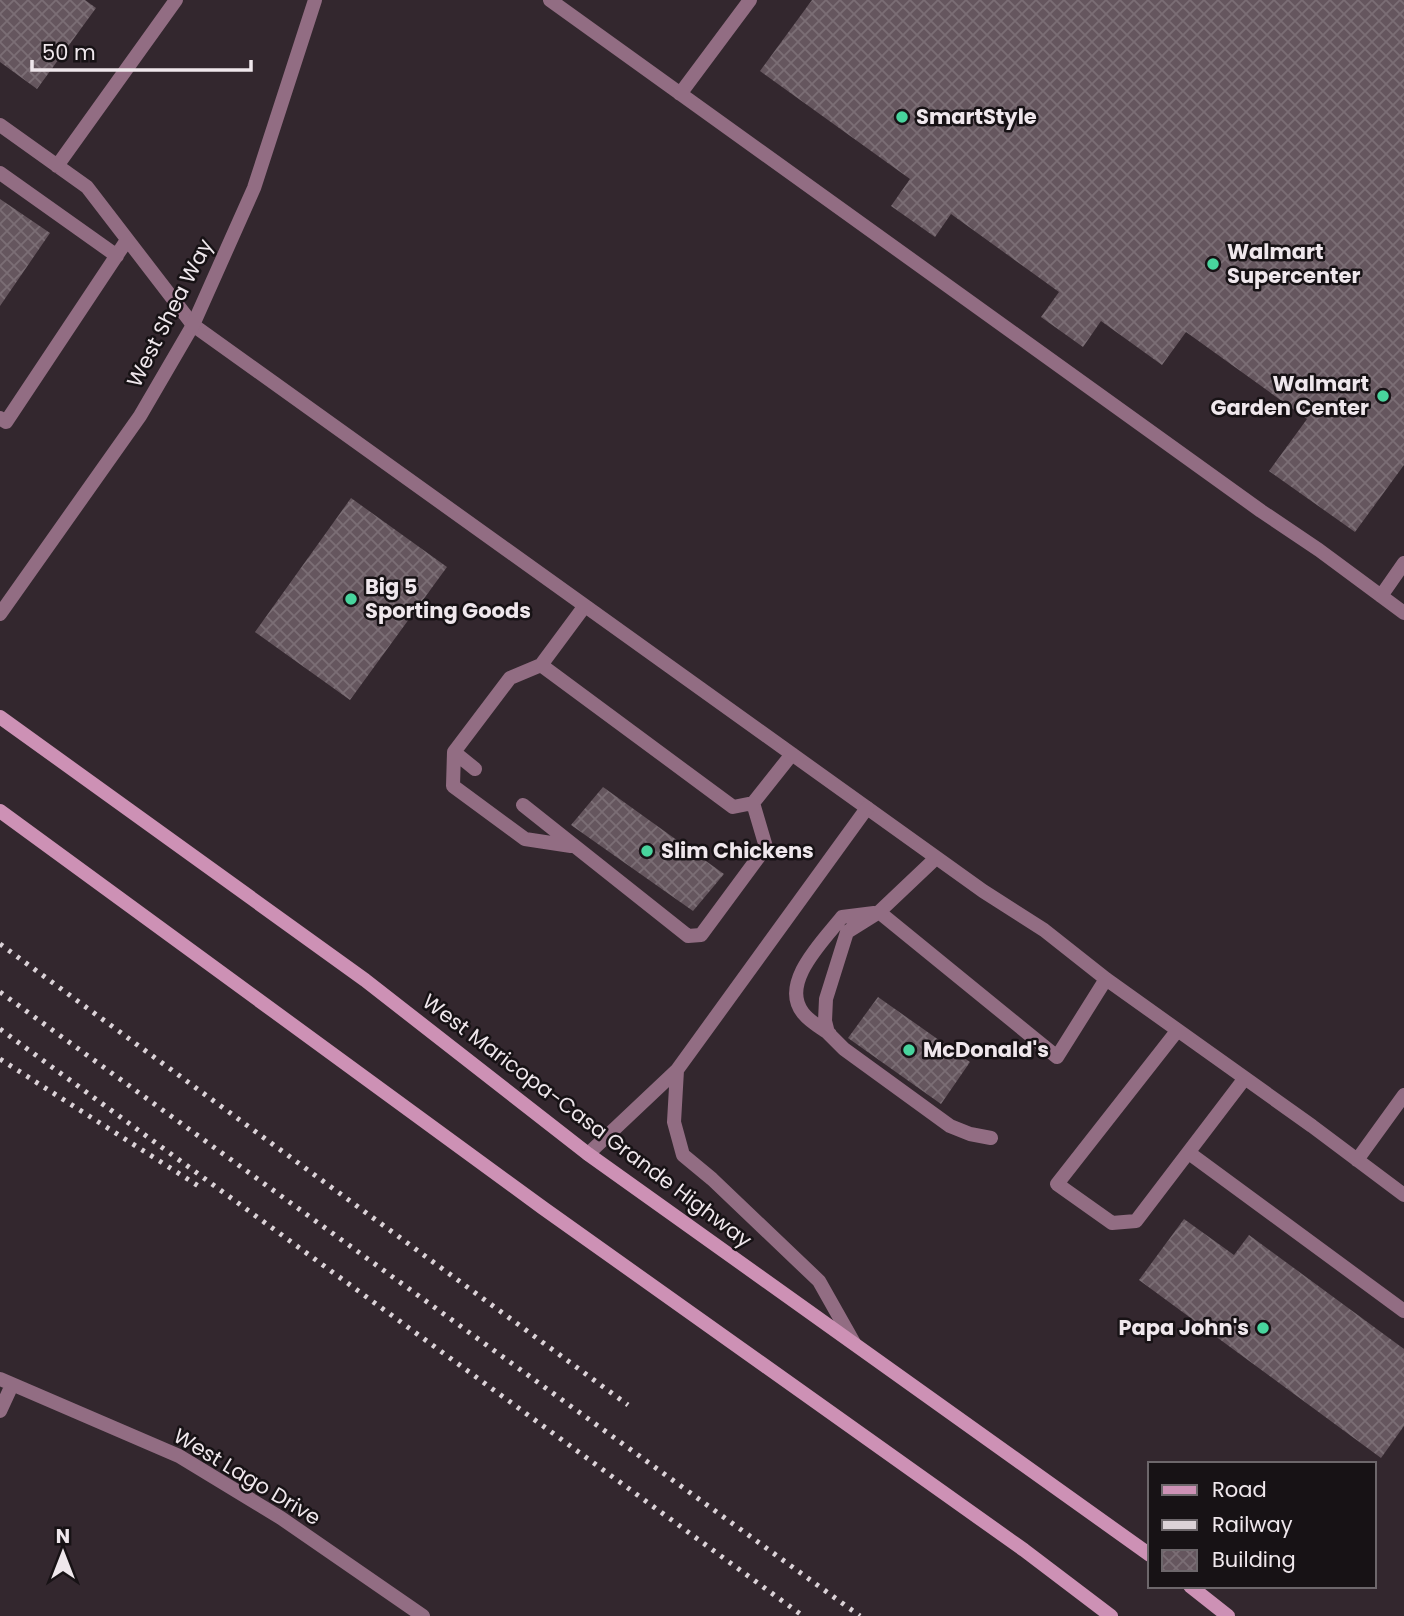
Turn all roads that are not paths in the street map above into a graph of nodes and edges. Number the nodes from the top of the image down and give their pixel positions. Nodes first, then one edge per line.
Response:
1 (315, 0) edge
2 (550, 0) edge
3 (750, 0) edge
4 (173, 1) edge
5 (680, 94) junction
6 (0, 125) edge
7 (57, 166) junction
8 (0, 173) edge
9 (127, 240) junction
10 (117, 256) junction
11 (193, 325) junction
12 (0, 418) edge
13 (1404, 563) edge
14 (1381, 596) junction
15 (584, 607) junction
16 (1404, 613) edge
17 (0, 614) edge
18 (541, 665) junction
19 (0, 717) edge
20 (454, 752) junction
21 (792, 754) junction
22 (475, 769) dead end
23 (753, 803) junction
24 (523, 805) dead end
25 (867, 808) junction
26 (0, 811) edge
27 (573, 846) junction
28 (936, 858) junction
29 (879, 912) junction
30 (1106, 979) junction
31 (1177, 1031) junction
32 (830, 1034) junction
33 (677, 1070) junction
34 (1245, 1079) junction
35 (1404, 1096) edge
36 (1399, 1112) edge
37 (991, 1138) dead end
38 (1189, 1153) junction
39 (588, 1154) junction
40 (1357, 1160) junction
41 (1404, 1195) edge
42 (1404, 1311) edge
43 (854, 1343) junction
44 (6, 1382) edge
45 (0, 1411) edge
46 (1148, 1554) edge
47 (1193, 1588) edge
48 (423, 1616) edge
49 (1111, 1616) edge
50 (1228, 1616) edge

1 - 11 street, West Shea Way
2 - 5 street
3 - 5 street
4 - 7 street
5 - 14 street
6 - 7 street
7 - 9 street
8 - 10 street
9 - 10 street
9 - 11 street
10 - 12 street
11 - 15 street
11 - 17 street, West Shea Way
13 - 14 street
14 - 16 street
15 - 18 street
15 - 21 street
18 - 20 street
18 - 23 street
19 - 39 main road, West Maricopa-Casa Grande Highway
20 - 22 street
20 - 27 street
21 - 23 street
21 - 25 street
23 - 27 street
24 - 27 street
25 - 28 street
25 - 33 street
26 - 49 main road
28 - 29 street
28 - 30 street
29 - 30 street
29 - 32 street
29 - 32 street
30 - 31 street
31 - 34 street
31 - 38 street
32 - 37 street
33 - 39 street
33 - 43 street
34 - 38 street
34 - 40 street
35 - 36 street
36 - 40 street
38 - 42 street
39 - 43 main road, West Maricopa-Casa Grande Highway
40 - 41 street
43 - 46 main road, West Maricopa-Casa Grande Highway
44 - 45 street
44 - 48 street, West Lago Drive
47 - 50 main road

